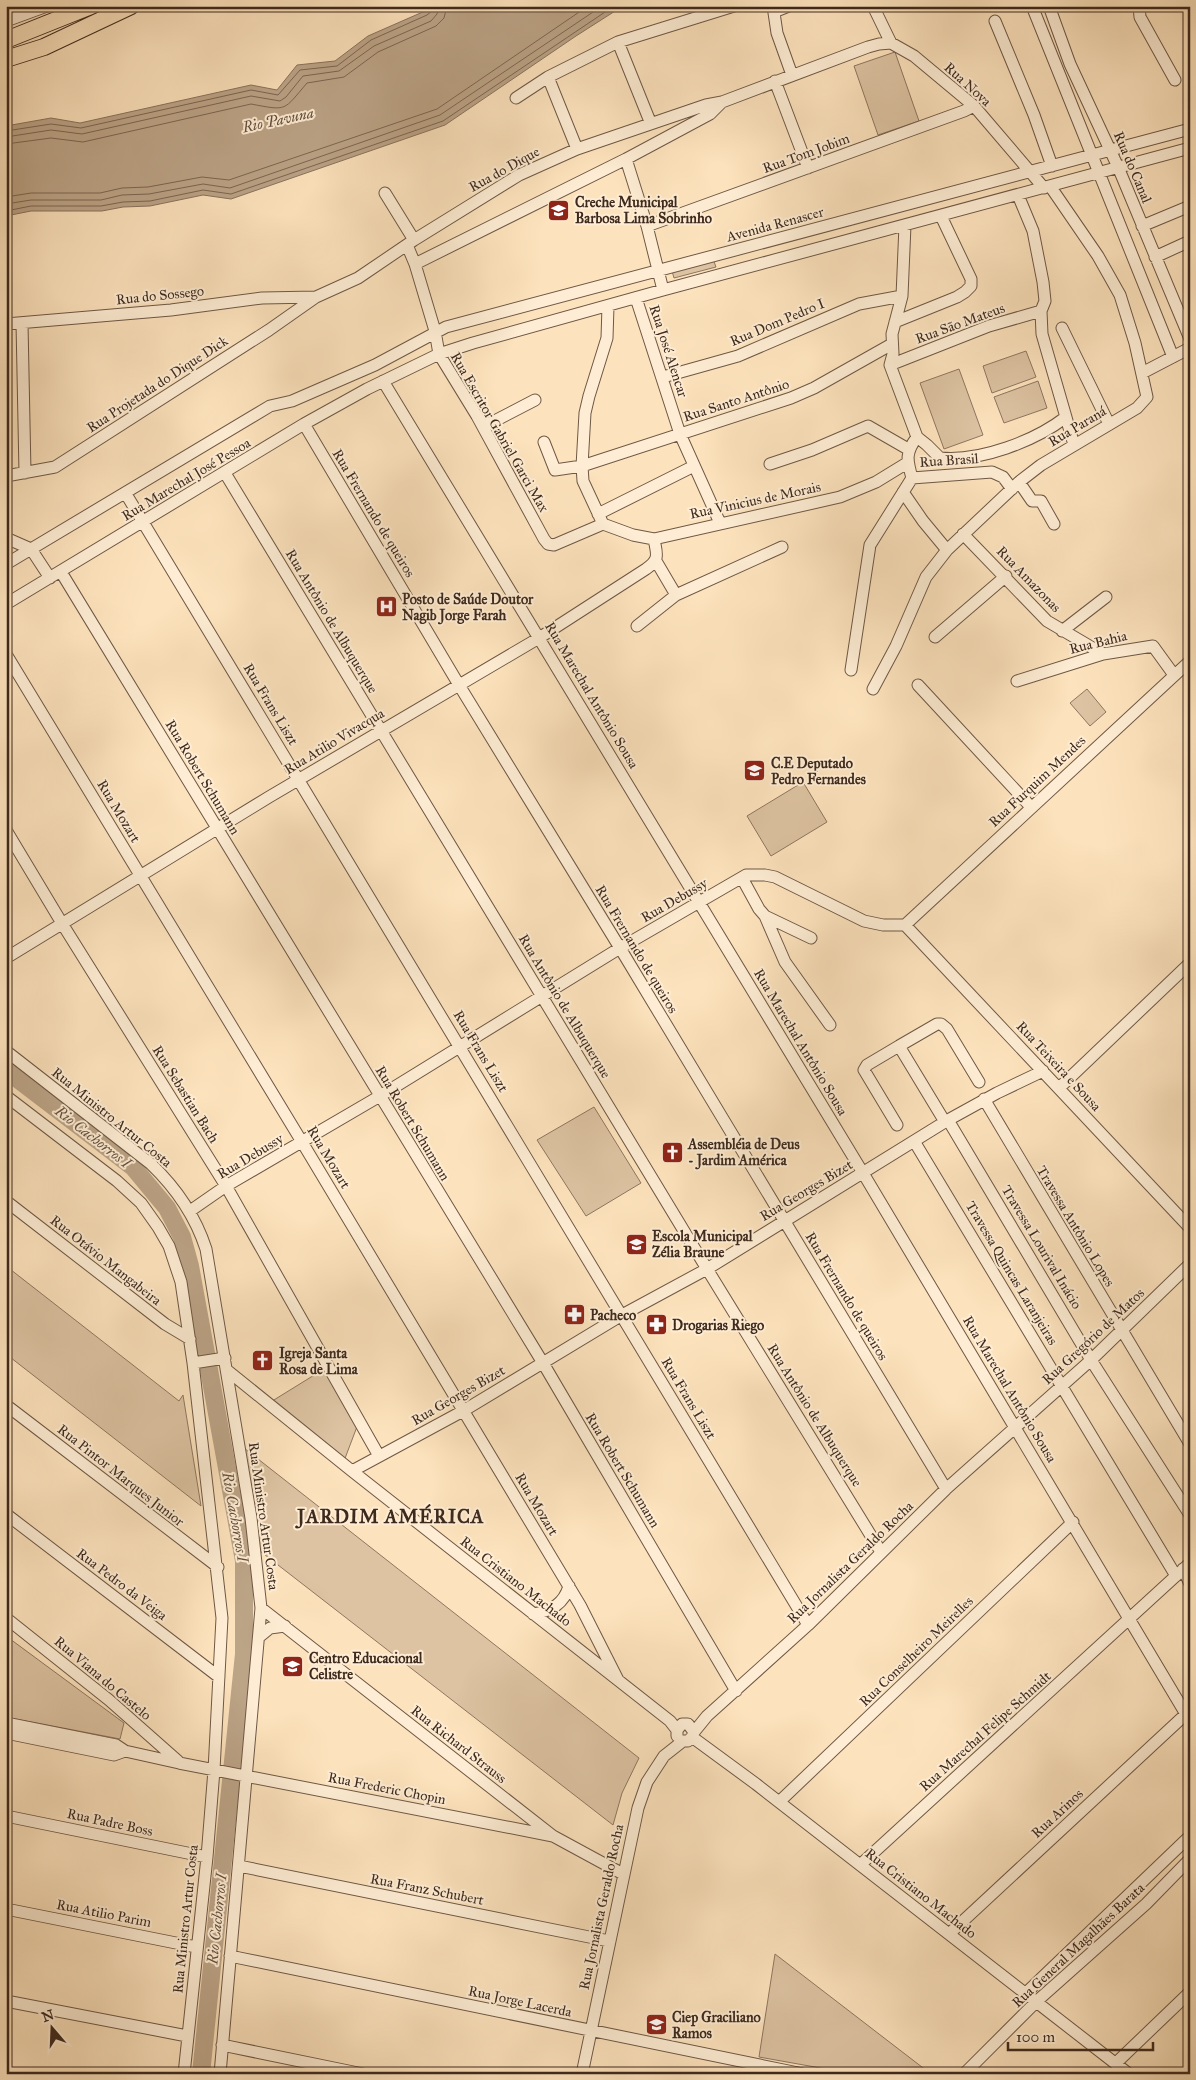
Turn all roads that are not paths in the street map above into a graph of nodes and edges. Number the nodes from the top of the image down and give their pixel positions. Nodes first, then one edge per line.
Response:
1 (46, 6) edge
2 (91, 6) edge
3 (131, 6) edge
4 (734, 6) edge
5 (789, 6) edge
6 (873, 6) edge
7 (1032, 6) edge
8 (1049, 6) edge
9 (1139, 6) edge
10 (774, 9) edge
11 (6, 21) edge
12 (995, 21) dead end
13 (6, 40) edge
14 (618, 42) junction
15 (891, 43) junction
16 (6, 59) edge
17 (792, 75) junction
18 (548, 77) junction
19 (1175, 80) dead end
20 (775, 81) junction
21 (516, 98) dead end
22 (722, 102) junction
23 (974, 106) junction
24 (648, 125) junction
25 (1190, 129) edge
26 (652, 145) junction
27 (1190, 148) edge
28 (577, 149) junction
29 (1110, 150) junction
30 (1092, 155) junction
31 (626, 159) junction
32 (1052, 166) junction
33 (1118, 167) junction
34 (808, 168) junction
35 (1031, 172) junction
36 (1099, 173) junction
37 (1047, 187) junction
38 (385, 193) dead end
39 (1018, 195) junction
40 (1190, 206) edge
41 (941, 216) junction
42 (905, 225) junction
43 (647, 226) junction
44 (1142, 226) junction
45 (1190, 241) edge
46 (411, 243) junction
47 (1155, 257) junction
48 (415, 264) junction
49 (658, 270) junction
50 (663, 290) junction
51 (902, 296) junction
52 (316, 297) junction
53 (636, 298) junction
54 (608, 306) junction
55 (1041, 311) junction
56 (895, 322) junction
57 (22, 323) junction
58 (6, 324) edge
59 (1062, 328) dead end
60 (436, 332) junction
61 (1190, 339) edge
62 (892, 344) junction
63 (1190, 348) edge
64 (439, 354) junction
65 (1173, 357) junction
66 (375, 365) joint
67 (890, 365) junction
68 (663, 377) junction
69 (1143, 378) junction
70 (384, 381) junction
71 (535, 400) dead end
72 (1066, 417) junction
73 (304, 424) junction
74 (1109, 424) junction
75 (484, 427) junction
76 (680, 434) junction
77 (917, 437) junction
78 (544, 442) dead end
79 (1074, 445) junction
80 (908, 449) junction
81 (992, 452) junction
82 (908, 463) junction
83 (770, 464) dead end
84 (582, 466) junction
85 (694, 466) junction
86 (25, 473) junction
87 (225, 473) junction
88 (998, 474) junction
89 (6, 476) edge
90 (912, 478) junction
91 (1015, 485) junction
92 (904, 492) junction
93 (126, 494) junction
94 (601, 519) junction
95 (144, 522) junction
96 (720, 523) junction
97 (1054, 524) dead end
98 (964, 534) junction
99 (6, 538) edge
100 (654, 539) junction
101 (782, 547) dead end
102 (31, 549) junction
103 (947, 550) junction
104 (656, 561) junction
105 (6, 564) edge
106 (61, 572) junction
107 (1006, 576) junction
108 (50, 578) junction
109 (676, 594) junction
110 (1106, 597) dead end
111 (6, 604) edge
112 (637, 626) dead end
113 (1062, 631) junction
114 (935, 637) dead end
115 (540, 638) junction
116 (6, 654) edge
117 (1103, 654) junction
118 (1190, 661) edge
119 (851, 670) dead end
120 (1174, 675) junction
121 (1017, 681) dead end
122 (458, 685) junction
123 (918, 685) dead end
124 (873, 688) dead end
125 (381, 730) junction
126 (299, 780) junction
127 (1031, 807) junction
128 (217, 829) junction
129 (6, 830) edge
130 (141, 876) junction
131 (742, 878) junction
132 (699, 902) junction
133 (765, 916) junction
134 (63, 925) junction
135 (905, 925) junction
136 (810, 938) dead end
137 (620, 948) junction
138 (6, 958) edge
139 (1190, 963) edge
140 (542, 998) junction
141 (830, 1025) dead end
142 (899, 1046) junction
143 (461, 1047) junction
144 (6, 1051) edge
145 (1044, 1071) junction
146 (979, 1082) dead end
147 (1059, 1088) junction
148 (6, 1096) edge
149 (380, 1096) junction
150 (984, 1099) junction
151 (947, 1121) junction
152 (897, 1124) dead end
153 (914, 1140) junction
154 (302, 1142) junction
155 (863, 1173) junction
156 (226, 1186) junction
157 (6, 1201) edge
158 (190, 1211) junction
159 (784, 1222) junction
160 (1190, 1228) edge
161 (1190, 1264) edge
162 (707, 1269) junction
163 (622, 1316) junction
164 (1121, 1331) junction
165 (190, 1339) junction
166 (222, 1359) junction
167 (1091, 1360) junction
168 (197, 1363) junction
169 (543, 1363) junction
170 (228, 1371) junction
171 (1063, 1385) junction
172 (6, 1405) edge
173 (463, 1411) junction
174 (1015, 1429) junction
175 (1190, 1444) edge
176 (379, 1456) junction
177 (352, 1472) junction
178 (946, 1489) junction
179 (6, 1514) edge
180 (1190, 1516) edge
181 (1072, 1522) junction
182 (881, 1552) junction
183 (218, 1566) junction
184 (1183, 1569) edge
185 (1190, 1584) edge
186 (569, 1586) junction
187 (261, 1608) junction
188 (534, 1614) junction
189 (6, 1618) edge
190 (1130, 1619) junction
191 (808, 1625) junction
192 (284, 1626) junction
193 (259, 1637) junction
194 (219, 1677) junction
195 (618, 1680) junction
196 (736, 1691) junction
197 (1188, 1717) edge
198 (6, 1723) edge
199 (683, 1730) junction
200 (6, 1733) edge
201 (125, 1751) junction
202 (179, 1763) junction
203 (218, 1771) junction
204 (243, 1775) junction
205 (779, 1802) junction
206 (6, 1816) edge
207 (553, 1836) junction
208 (1190, 1836) edge
209 (207, 1857) junction
210 (1190, 1859) edge
211 (860, 1865) junction
212 (239, 1866) junction
213 (623, 1874) junction
214 (1134, 1891) junction
215 (1146, 1904) junction
216 (6, 1909) edge
217 (949, 1934) junction
218 (609, 1941) junction
219 (196, 1947) junction
220 (230, 1956) junction
221 (1190, 1992) edge
222 (1026, 1994) junction
223 (6, 2001) edge
224 (1037, 2001) junction
225 (590, 2031) junction
226 (187, 2036) junction
227 (222, 2045) junction
228 (1116, 2064) junction
229 (184, 2074) edge
230 (220, 2074) edge
231 (363, 2074) edge
232 (582, 2074) edge
233 (803, 2074) edge
234 (964, 2074) edge
235 (1129, 2074) edge

1 - 11 street
2 - 13 highway
3 - 16 highway
4 - 14 street
5 - 10 street
6 - 15 street
7 - 30 street
8 - 29 street, Rua do Canal
9 - 19 street
10 - 17 street
12 - 32 street
14 - 18 street
14 - 24 street
15 - 17 street, Rua do Dique
15 - 23 street, Rua Nova
17 - 20 street, Rua do Dique
18 - 21 street
18 - 28 street
20 - 22 street, Rua do Dique
20 - 34 street
22 - 24 street, Rua do Dique
22 - 26 street, Rua do Dique
23 - 34 street, Rua Tom Jobim
23 - 35 street, Rua Nova
24 - 26 street
24 - 28 street, Rua do Dique
25 - 29 street, Avenida Renascer
26 - 31 street, Rua do Dique
27 - 33 street
28 - 46 street, Rua do Dique
29 - 30 street, Avenida Renascer
29 - 33 street, Rua do Canal
30 - 32 street, Avenida Renascer
30 - 36 street
31 - 43 street
31 - 48 street, Rua do Dique
32 - 35 street, Avenida Renascer
33 - 36 street
33 - 44 street, Rua do Canal
34 - 43 street, Rua Tom Jobim
35 - 37 street, Rua Nova
35 - 49 street, Avenida Renascer
36 - 37 street
36 - 65 street
37 - 39 street
37 - 69 street, Rua Nova
38 - 46 street, Rua Escritor Gabriel Garci Max
39 - 41 street
39 - 55 street
40 - 44 street
41 - 42 street
41 - 56 street
42 - 50 street
42 - 51 street
43 - 49 street
44 - 47 street, Rua do Canal
45 - 47 street
46 - 48 street, Rua Escritor Gabriel Garci Max
46 - 52 street, Rua do Dique
47 - 61 street, Rua do Canal
48 - 60 street, Rua Escritor Gabriel Garci Max
49 - 50 street
49 - 60 street, Avenida Renascer
50 - 53 street
51 - 56 street
51 - 68 street, Rua Dom Pedro I
52 - 57 street, Rua do Sossego
52 - 86 street, Rua Projetada do Dique Dick
53 - 54 street
53 - 68 street, Rua José Alencar
54 - 64 street
54 - 84 street
55 - 67 street, Rua São Mateus
55 - 72 street
56 - 62 street
57 - 58 street, Rua do Sossego
57 - 86 street
59 - 74 street
60 - 64 street, Rua Escritor Gabriel Garci Max
60 - 66 street, Avenida Renascer
62 - 67 street
62 - 76 street, Rua Santo Antônio
63 - 65 street
64 - 70 street
64 - 75 street, Rua Escritor Gabriel Garci Max
65 - 69 street
66 - 93 street, Rua Marechal José Pessoa
67 - 77 street
68 - 76 street, Rua José Alencar
69 - 74 street, Rua Paraná
70 - 73 street, Rua Marechal José Pessoa
70 - 115 street, Rua Marechal Antônio Sousa
71 - 75 street
72 - 79 street
72 - 81 street
73 - 87 street, Rua Marechal José Pessoa
73 - 122 street, Rua Frernando de queiros
74 - 79 street, Rua Paraná
75 - 94 street, Rua Escritor Gabriel Garci Max
76 - 84 street, Rua Santo Antônio
76 - 85 street, Rua José Alencar
77 - 80 street
77 - 81 street
78 - 84 street, Rua Santo Antônio
79 - 91 street, Rua Paraná
80 - 82 street
80 - 83 street
81 - 88 street
82 - 90 street
82 - 96 street, Rua Vinicius de Morais
84 - 94 street
85 - 94 street
85 - 96 street, Rua José Alencar
86 - 89 street, Rua Projetada do Dique Dick
87 - 95 street, Rua Marechal José Pessoa
87 - 125 street, Rua Antônio de Albuquerque
88 - 90 street, Rua Brasil
88 - 91 street
90 - 92 street
91 - 97 street
91 - 98 street, Rua Paraná
92 - 103 street
92 - 119 street
93 - 95 street, Rua Frans Liszt
93 - 102 street, Rua Marechal José Pessoa
94 - 100 street, Rua Vinicius de Morais
95 - 106 street, Rua Marechal José Pessoa
95 - 126 street, Rua Frans Liszt
96 - 100 street, Rua Vinicius de Morais
98 - 103 street, Rua Paraná
98 - 107 street, Rua Amazonas
99 - 102 street
100 - 104 street
101 - 109 street
102 - 105 street, Rua Marechal José Pessoa
102 - 108 street
103 - 124 street, Rua Paraná
104 - 109 street
104 - 115 street, Rua Atilio Vivacqua
106 - 108 street, Rua Marechal José Pessoa
106 - 128 street, Rua Robert Schumann
107 - 113 street, Rua Amazonas
107 - 114 street
108 - 111 street, Rua Marechal José Pessoa
109 - 112 street
110 - 113 street
113 - 117 street, Rua Amazonas
115 - 122 street, Rua Atilio Vivacqua
115 - 132 street, Rua Marechal Antônio Sousa
116 - 130 street, Rua Mozart
117 - 120 street, Rua Bahia
117 - 121 street, Rua Bahia
118 - 120 street, Rua Furquim Mendes
120 - 127 street, Rua Furquim Mendes
122 - 125 street, Rua Atilio Vivacqua
122 - 137 street, Rua Frernando de queiros
123 - 127 street
125 - 126 street, Rua Atilio Vivacqua
125 - 140 street, Rua Antônio de Albuquerque
126 - 128 street, Rua Atilio Vivacqua
126 - 143 street, Rua Frans Liszt
127 - 135 street, Rua Furquim Mendes
128 - 130 street, Rua Atilio Vivacqua
128 - 149 street, Rua Robert Schumann
129 - 134 street, Rua Sebastian Bach
130 - 134 street, Rua Atilio Vivacqua
130 - 154 street, Rua Mozart
131 - 132 street, Rua Debussy
131 - 133 street
131 - 135 street, Rua Debussy
132 - 137 street, Rua Debussy
132 - 155 street, Rua Marechal Antônio Sousa
133 - 136 street
133 - 141 street
134 - 138 street, Rua Atilio Vivacqua
134 - 156 street, Rua Sebastian Bach
135 - 145 street, Rua Teixeira e Sousa
137 - 140 street, Rua Debussy
137 - 159 street, Rua Frernando de queiros
139 - 147 street
140 - 143 street, Rua Debussy
140 - 162 street, Rua Antônio de Albuquerque
142 - 146 street
142 - 151 street, Travessa Lourival Inácio
142 - 152 street
143 - 149 street, Rua Debussy
143 - 163 street, Rua Frans Liszt
144 - 158 street, Rua Ministro Artur Costa
145 - 147 street, Rua Teixeira e Sousa
145 - 150 street, Rua Georges Bizet
147 - 160 street, Rua Teixeira e Sousa
148 - 165 street, Rua Ministro Artur Costa
149 - 154 street, Rua Debussy
149 - 169 street, Rua Robert Schumann
150 - 151 street, Rua Georges Bizet
150 - 164 street, Travessa Antônio Lopes
151 - 153 street, Rua Georges Bizet
151 - 167 street, Travessa Lourival Inácio
153 - 155 street, Rua Georges Bizet
153 - 171 street, Travessa Quincas Laranjeiras
154 - 156 street, Rua Debussy
154 - 173 street, Rua Mozart
155 - 159 street, Rua Georges Bizet
155 - 174 street, Rua Marechal Antônio Sousa
156 - 158 street, Rua Debussy
156 - 176 street, Rua Sebastian Bach
157 - 165 street, Rua Otávio Mangabeira
158 - 166 street, Rua Ministro Artur Costa
159 - 162 street, Rua Georges Bizet
159 - 178 street, Rua Frernando de queiros
161 - 164 street, Rua Gregório de Matos
162 - 163 street, Rua Georges Bizet
162 - 182 street, Rua Antônio de Albuquerque
163 - 169 street, Rua Georges Bizet
163 - 191 street, Rua Frans Liszt
164 - 167 street, Rua Gregório de Matos
164 - 175 street, Travessa Antônio Lopes
165 - 168 street, Rua Ministro Artur Costa
166 - 168 street
166 - 170 street, Rua Ministro Artur Costa
167 - 171 street, Rua Gregório de Matos
167 - 180 street, Travessa Lourival Inácio
168 - 183 street, Rua Ministro Artur Costa
169 - 173 street, Rua Georges Bizet
169 - 196 street, Rua Robert Schumann
170 - 177 street, Rua Cristiano Machado
170 - 187 street, Rua Ministro Artur Costa
171 - 174 street, Rua Gregório de Matos
171 - 184 street, Travessa Quincas Laranjeiras
172 - 183 street, Rua Pintor Marques Junior
173 - 176 street, Rua Georges Bizet
173 - 186 street, Rua Mozart
174 - 178 street, Rua Jornalista Geraldo Rocha
174 - 181 street, Rua Marechal Antônio Sousa
176 - 177 street, Rua Georges Bizet
177 - 188 street, Rua Cristiano Machado
178 - 182 street, Rua Jornalista Geraldo Rocha
179 - 194 street, Rua Pedro da Veiga
181 - 190 street, Rua Marechal Antônio Sousa
181 - 205 street, Rua Conselheiro Meirelles
182 - 191 street, Rua Jornalista Geraldo Rocha
183 - 194 street, Rua Ministro Artur Costa
184 - 185 street, Travessa Quincas Laranjeiras
184 - 190 street, Rua Marechal Felipe Schmidt
186 - 188 street
186 - 195 street, Rua Mozart
187 - 192 street, Rua Richard Strauss
187 - 193 street, Rua Ministro Artur Costa
188 - 195 street, Rua Cristiano Machado
189 - 202 street, Rua Viana do Castelo
190 - 197 street, Rua Marechal Antônio Sousa
190 - 211 street, Rua Marechal Felipe Schmidt
191 - 196 street, Rua Jornalista Geraldo Rocha
192 - 193 street
192 - 207 street, Rua Richard Strauss
193 - 204 street, Rua Ministro Artur Costa
194 - 203 street, Rua Ministro Artur Costa
195 - 199 street, Rua Cristiano Machado
196 - 199 street, Rua Jornalista Geraldo Rocha
197 - 217 street, Rua Arinos
198 - 201 street
199 - 205 street, Rua Cristiano Machado
199 - 213 street, Rua Jornalista Geraldo Rocha
200 - 201 street
201 - 202 street, Rua Frederic Chopin
202 - 203 street, Rua Frederic Chopin
203 - 204 street, Rua Frederic Chopin
203 - 209 street, Rua Ministro Artur Costa
204 - 207 street, Rua Frederic Chopin
204 - 212 street, Rua Ministro Artur Costa
205 - 211 street, Rua Cristiano Machado
206 - 209 street, Rua Padre Boss
207 - 213 street, Rua Richard Strauss
208 - 214 street, Rua General Magalhães Barata
209 - 219 street, Rua Ministro Artur Costa
210 - 215 street, Rua General Magalhães Barata
211 - 217 street, Rua Cristiano Machado
212 - 218 street, Rua Franz Schubert
212 - 220 street, Rua Ministro Artur Costa
213 - 218 street, Rua Jornalista Geraldo Rocha
214 - 215 street
214 - 222 street, Rua General Magalhães Barata
215 - 224 street, Rua General Magalhães Barata
216 - 219 street, Rua Atilio Parim
217 - 222 street, Rua Cristiano Machado
218 - 225 street, Rua Jornalista Geraldo Rocha
219 - 226 street, Rua Ministro Artur Costa
220 - 225 street, Rua Jorge Lacerda
220 - 227 street, Rua Ministro Artur Costa
221 - 228 street
222 - 224 street, Rua Cristiano Machado
223 - 226 street
224 - 228 street, Rua Cristiano Machado
224 - 234 street, Rua General Magalhães Barata
225 - 232 street, Rua Jornalista Geraldo Rocha
225 - 233 street, Rua Jorge Lacerda
226 - 229 street, Rua Ministro Artur Costa
227 - 230 street, Rua Ministro Artur Costa
227 - 231 street
228 - 235 street, Rua Cristiano Machado

